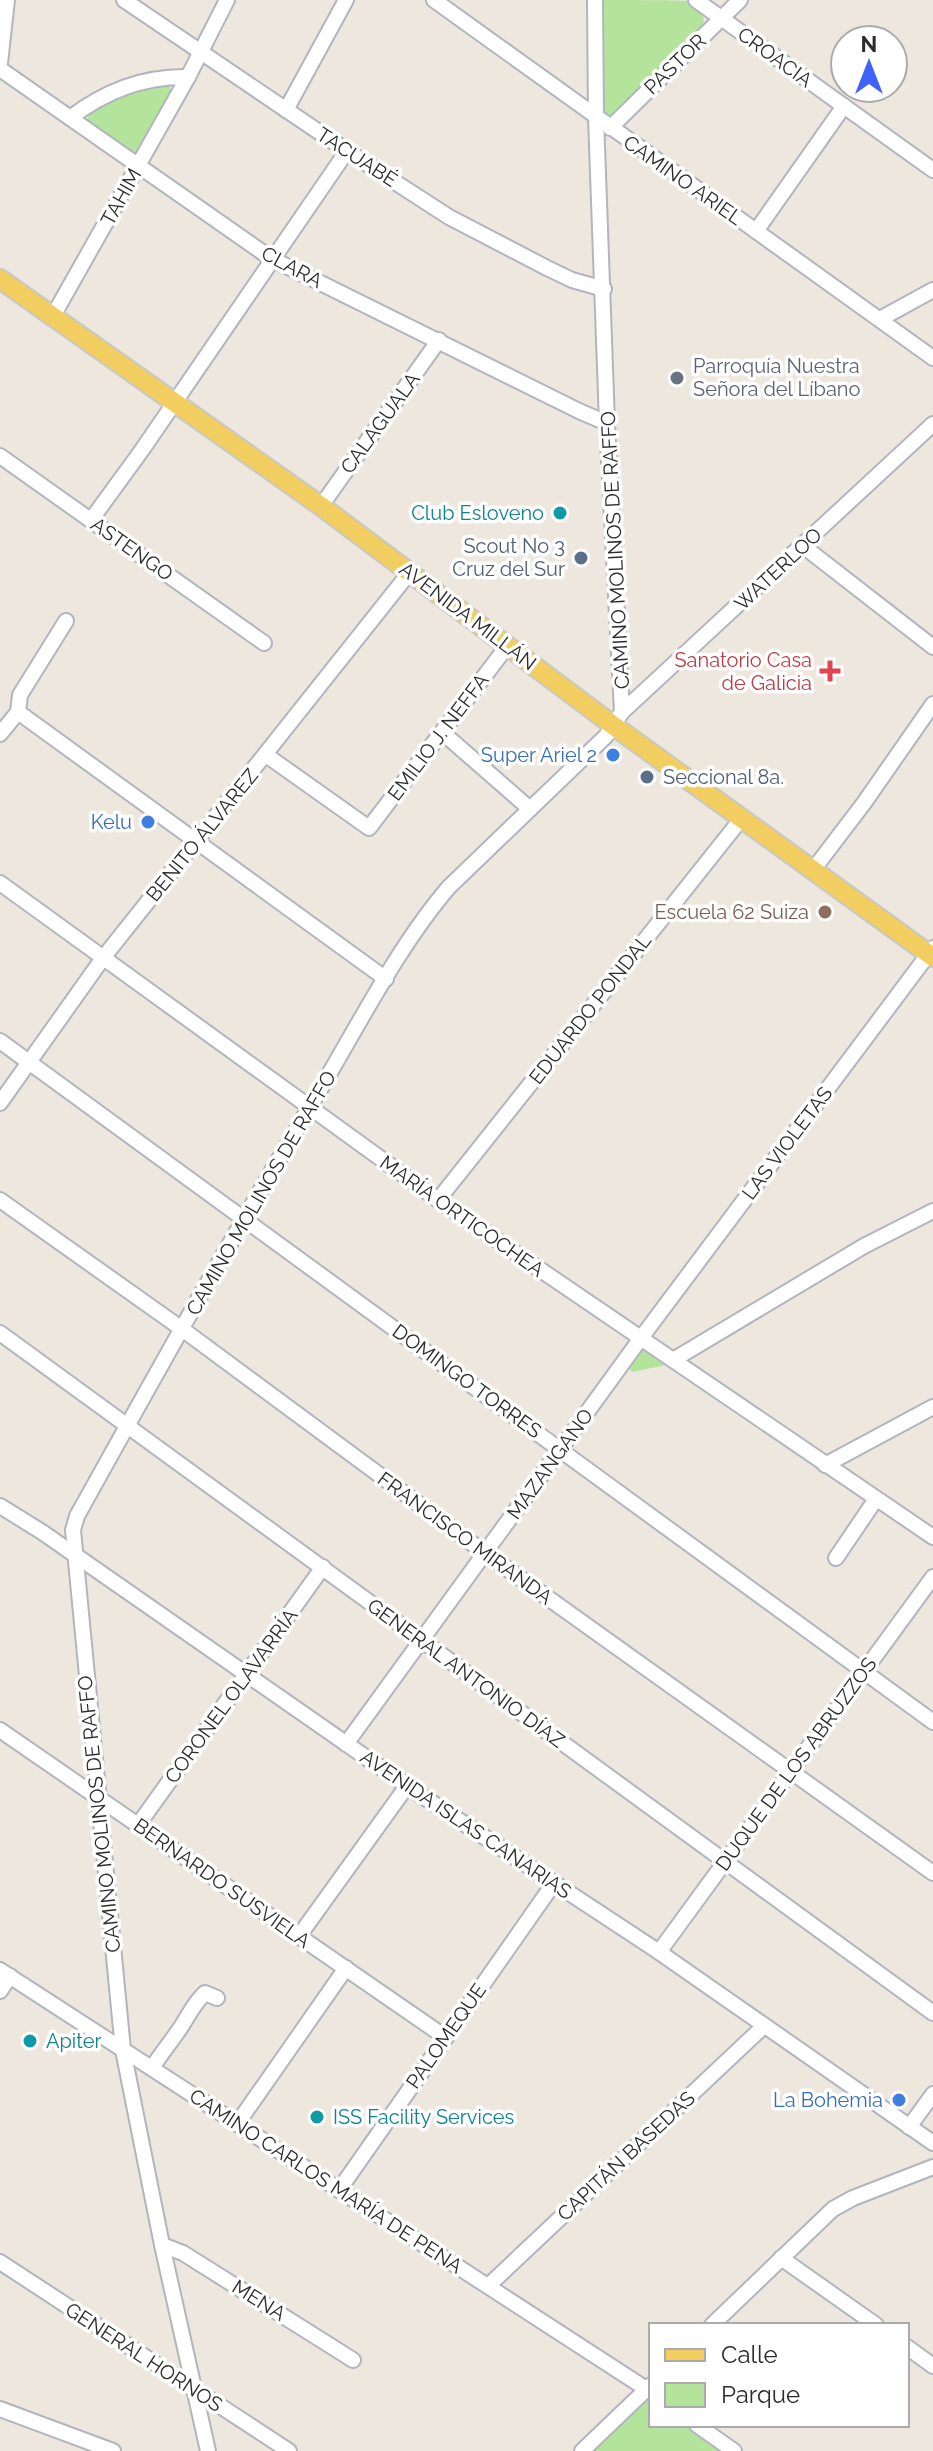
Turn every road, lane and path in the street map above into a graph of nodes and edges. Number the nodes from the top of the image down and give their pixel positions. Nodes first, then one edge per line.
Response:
1 (7, 0) edge
2 (124, 0) edge
3 (227, 0) edge
4 (346, 0) edge
5 (434, 0) edge
6 (595, 0) edge
7 (696, 0) edge
8 (740, 0) edge
9 (721, 18) junction
10 (200, 52) junction
11 (0, 63) edge
12 (0, 69) edge
13 (188, 77) junction
14 (844, 106) junction
15 (286, 110) junction
16 (70, 118) junction
17 (596, 118) junction
18 (610, 128) junction
19 (347, 151) junction
20 (138, 165) junction
21 (933, 170) edge
22 (756, 231) junction
23 (272, 259) junction
24 (0, 279) edge
25 (604, 289) junction
26 (933, 290) edge
27 (53, 316) junction
28 (880, 319) junction
29 (439, 340) junction
30 (933, 358) edge
31 (174, 401) junction
32 (607, 423) junction
33 (933, 424) edge
34 (0, 456) edge
35 (321, 506) junction
36 (91, 520) junction
37 (803, 546) junction
38 (410, 572) junction
39 (66, 621) dead end
40 (264, 643) dead end
41 (508, 645) junction
42 (933, 647) edge
43 (933, 704) edge
44 (18, 712) junction
45 (618, 719) junction
46 (443, 733) junction
47 (0, 734) edge
48 (266, 755) junction
49 (530, 809) junction
50 (742, 818) junction
51 (197, 842) junction
52 (813, 870) junction
53 (0, 883) edge
54 (932, 953) edge
55 (103, 958) junction
56 (386, 979) junction
57 (0, 1041) edge
58 (29, 1062) junction
59 (0, 1103) edge
60 (309, 1108) junction
61 (0, 1200) edge
62 (438, 1200) junction
63 (933, 1211) edge
64 (244, 1219) junction
65 (182, 1329) junction
66 (0, 1333) edge
67 (641, 1338) junction
68 (673, 1360) junction
69 (933, 1407) edge
70 (127, 1426) junction
71 (561, 1450) junction
72 (825, 1465) junction
73 (876, 1499) junction
74 (0, 1506) edge
75 (933, 1536) edge
76 (485, 1553) junction
77 (74, 1554) junction
78 (836, 1558) dead end
79 (323, 1567) junction
80 (933, 1577) edge
81 (421, 1641) junction
82 (863, 1672) junction
83 (247, 1674) junction
84 (933, 1722) edge
85 (0, 1730) edge
86 (346, 1744) junction
87 (791, 1771) junction
88 (407, 1786) junction
89 (97, 1797) junction
90 (138, 1825) junction
91 (725, 1862) junction
92 (933, 1873) edge
93 (554, 1883) junction
94 (299, 1936) junction
95 (659, 1952) junction
96 (346, 1968) junction
97 (5, 1973) edge
98 (0, 1991) edge
99 (217, 1998) dead end
100 (933, 2013) edge
101 (764, 2026) junction
102 (445, 2037) junction
103 (123, 2050) junction
104 (152, 2068) junction
105 (933, 2094) edge
106 (237, 2124) junction
107 (909, 2127) junction
108 (933, 2143) edge
109 (933, 2167) edge
110 (339, 2190) junction
111 (162, 2245) junction
112 (781, 2258) junction
113 (0, 2262) edge
114 (488, 2286) junction
115 (714, 2323) edge
116 (873, 2323) edge
117 (909, 2348) edge
118 (353, 2360) dead end
119 (933, 2366) edge
120 (649, 2389) edge
121 (195, 2390) junction
122 (0, 2409) edge
123 (700, 2427) edge
124 (90, 2447) edge
125 (113, 2451) edge
126 (208, 2451) edge
127 (289, 2451) edge
128 (582, 2451) edge
129 (734, 2451) edge

1 - 11 street
2 - 10 street, TACUABÉ
3 - 10 street, TAHIM
4 - 15 street
5 - 17 street, CAMINO ARIEL
6 - 17 street, CAMINO MOLINOS DE RAFFO
7 - 9 street, CROACIA
8 - 9 street, PASTOR
9 - 14 street, CROACIA
9 - 18 street, PASTOR
10 - 13 street, TAHIM
10 - 15 street, TACUABÉ
12 - 16 street, CLARA
13 - 16 street
13 - 20 street, TAHIM
14 - 21 street, CROACIA
14 - 22 street
15 - 19 street, TACUABÉ
16 - 20 street, CLARA
17 - 18 street, CAMINO ARIEL
17 - 25 street, CAMINO MOLINOS DE RAFFO
18 - 22 street, CAMINO ARIEL
19 - 23 street
19 - 25 street, TACUABÉ
20 - 23 street, CLARA
20 - 27 street, TAHIM
22 - 28 street, CAMINO ARIEL
23 - 29 street, CLARA
23 - 31 street
24 - 27 main road, AVENIDA MILLÁN
25 - 32 street, CAMINO MOLINOS DE RAFFO
26 - 28 street
27 - 31 main road, AVENIDA MILLÁN
28 - 30 street, CAMINO ARIEL
29 - 32 street, CLARA
29 - 35 street, CALAGUALA
31 - 35 main road, AVENIDA MILLÁN
31 - 36 street
32 - 45 street, CAMINO MOLINOS DE RAFFO
33 - 37 street, WATERLOO
34 - 36 street, ASTENGO
35 - 38 main road, AVENIDA MILLÁN
36 - 40 street, ASTENGO
37 - 42 street
37 - 45 street, WATERLOO
38 - 41 main road, AVENIDA MILLÁN
38 - 48 street, BENITO ÁLVAREZ
39 - 44 street
41 - 45 main road, AVENIDA MILLÁN
41 - 46 street, EMILIO J. NEFFA
43 - 52 street
44 - 47 street
44 - 51 street
45 - 49 street, CAMINO MOLINOS DE RAFFO
45 - 50 main road, AVENIDA MILLÁN
46 - 48 street, EMILIO J. NEFFA
46 - 49 street
48 - 51 street, BENITO ÁLVAREZ
49 - 56 street, CAMINO MOLINOS DE RAFFO
50 - 52 main road, AVENIDA MILLÁN
50 - 62 street, EDUARDO PONDAL
51 - 55 street, BENITO ÁLVAREZ
51 - 56 street
52 - 54 main road, AVENIDA MILLÁN
53 - 55 street, MARÍA ORTICOCHEA
54 - 67 street, LAS VIOLETAS
55 - 58 street, BENITO ÁLVAREZ
55 - 60 street, MARÍA ORTICOCHEA
56 - 60 street, CAMINO MOLINOS DE RAFFO
57 - 58 street, DOMINGO TORRES
58 - 59 street, BENITO ÁLVAREZ
58 - 64 street, DOMINGO TORRES
60 - 62 street, MARÍA ORTICOCHEA
60 - 64 street, CAMINO MOLINOS DE RAFFO
61 - 65 street, FRANCISCO MIRANDA
62 - 67 street, MARÍA ORTICOCHEA
63 - 68 street
64 - 65 street, CAMINO MOLINOS DE RAFFO
64 - 71 street, DOMINGO TORRES
65 - 70 street, CAMINO MOLINOS DE RAFFO
65 - 76 street, FRANCISCO MIRANDA
66 - 70 street, GENERAL ANTONIO DÍAZ
67 - 68 street, MARÍA ORTICOCHEA
67 - 71 street, MAZANGANO
68 - 72 street, MARÍA ORTICOCHEA
69 - 72 street
70 - 77 street, CAMINO MOLINOS DE RAFFO
70 - 79 street, GENERAL ANTONIO DÍAZ
71 - 76 street, MAZANGANO
71 - 82 street, DOMINGO TORRES
72 - 73 street, MARÍA ORTICOCHEA
73 - 75 street, MARÍA ORTICOCHEA
73 - 78 street
74 - 77 street, AVENIDA ISLAS CANARIAS
76 - 81 street, MAZANGANO
76 - 87 street, FRANCISCO MIRANDA
77 - 83 street, AVENIDA ISLAS CANARIAS
77 - 89 street, CAMINO MOLINOS DE RAFFO
79 - 81 street, GENERAL ANTONIO DÍAZ
79 - 83 street, CORONEL OLAVARRÍA
80 - 82 street, DUQUE DE LOS ABRUZZOS
81 - 86 street, MAZANGANO
81 - 91 street, GENERAL ANTONIO DÍAZ
82 - 84 street, DOMINGO TORRES
82 - 87 street, DUQUE DE LOS ABRUZZOS
83 - 86 street, AVENIDA ISLAS CANARIAS
83 - 90 street, CORONEL OLAVARRÍA
85 - 89 street, BERNARDO SUSVIELA
86 - 88 street, AVENIDA ISLAS CANARIAS
87 - 91 street, DUQUE DE LOS ABRUZZOS
87 - 92 street, FRANCISCO MIRANDA
88 - 93 street, AVENIDA ISLAS CANARIAS
88 - 94 street
89 - 90 street, BERNARDO SUSVIELA
89 - 103 street, CAMINO MOLINOS DE RAFFO
90 - 94 street, BERNARDO SUSVIELA
91 - 95 street, DUQUE DE LOS ABRUZZOS
91 - 100 street, GENERAL ANTONIO DÍAZ
93 - 95 street, AVENIDA ISLAS CANARIAS
93 - 102 street, PALOMEQUE
94 - 96 street, BERNARDO SUSVIELA
95 - 101 street, AVENIDA ISLAS CANARIAS
96 - 102 street, BERNARDO SUSVIELA
96 - 106 street
97 - 98 street
97 - 103 street, CAMINO CARLOS MARÍA DE PENA
99 - 104 street
101 - 107 street, AVENIDA ISLAS CANARIAS
101 - 114 street, CAPITÁN BASEDAS
102 - 110 street, PALOMEQUE
103 - 104 street, CAMINO CARLOS MARÍA DE PENA
103 - 111 street, CAMINO MOLINOS DE RAFFO
104 - 106 street, CAMINO CARLOS MARÍA DE PENA
105 - 107 street
106 - 110 street, CAMINO CARLOS MARÍA DE PENA
107 - 108 street, AVENIDA ISLAS CANARIAS
109 - 112 street
110 - 114 street, CAMINO CARLOS MARÍA DE PENA
111 - 118 street, MENA
111 - 121 street, CAMINO MOLINOS DE RAFFO
112 - 115 street
112 - 116 street
113 - 121 street, GENERAL HORNOS
114 - 120 street, CAMINO CARLOS MARÍA DE PENA
117 - 119 street
120 - 128 street
121 - 126 street, CAMINO MOLINOS DE RAFFO
121 - 127 street, GENERAL HORNOS
122 - 124 street
123 - 129 street
124 - 125 street

